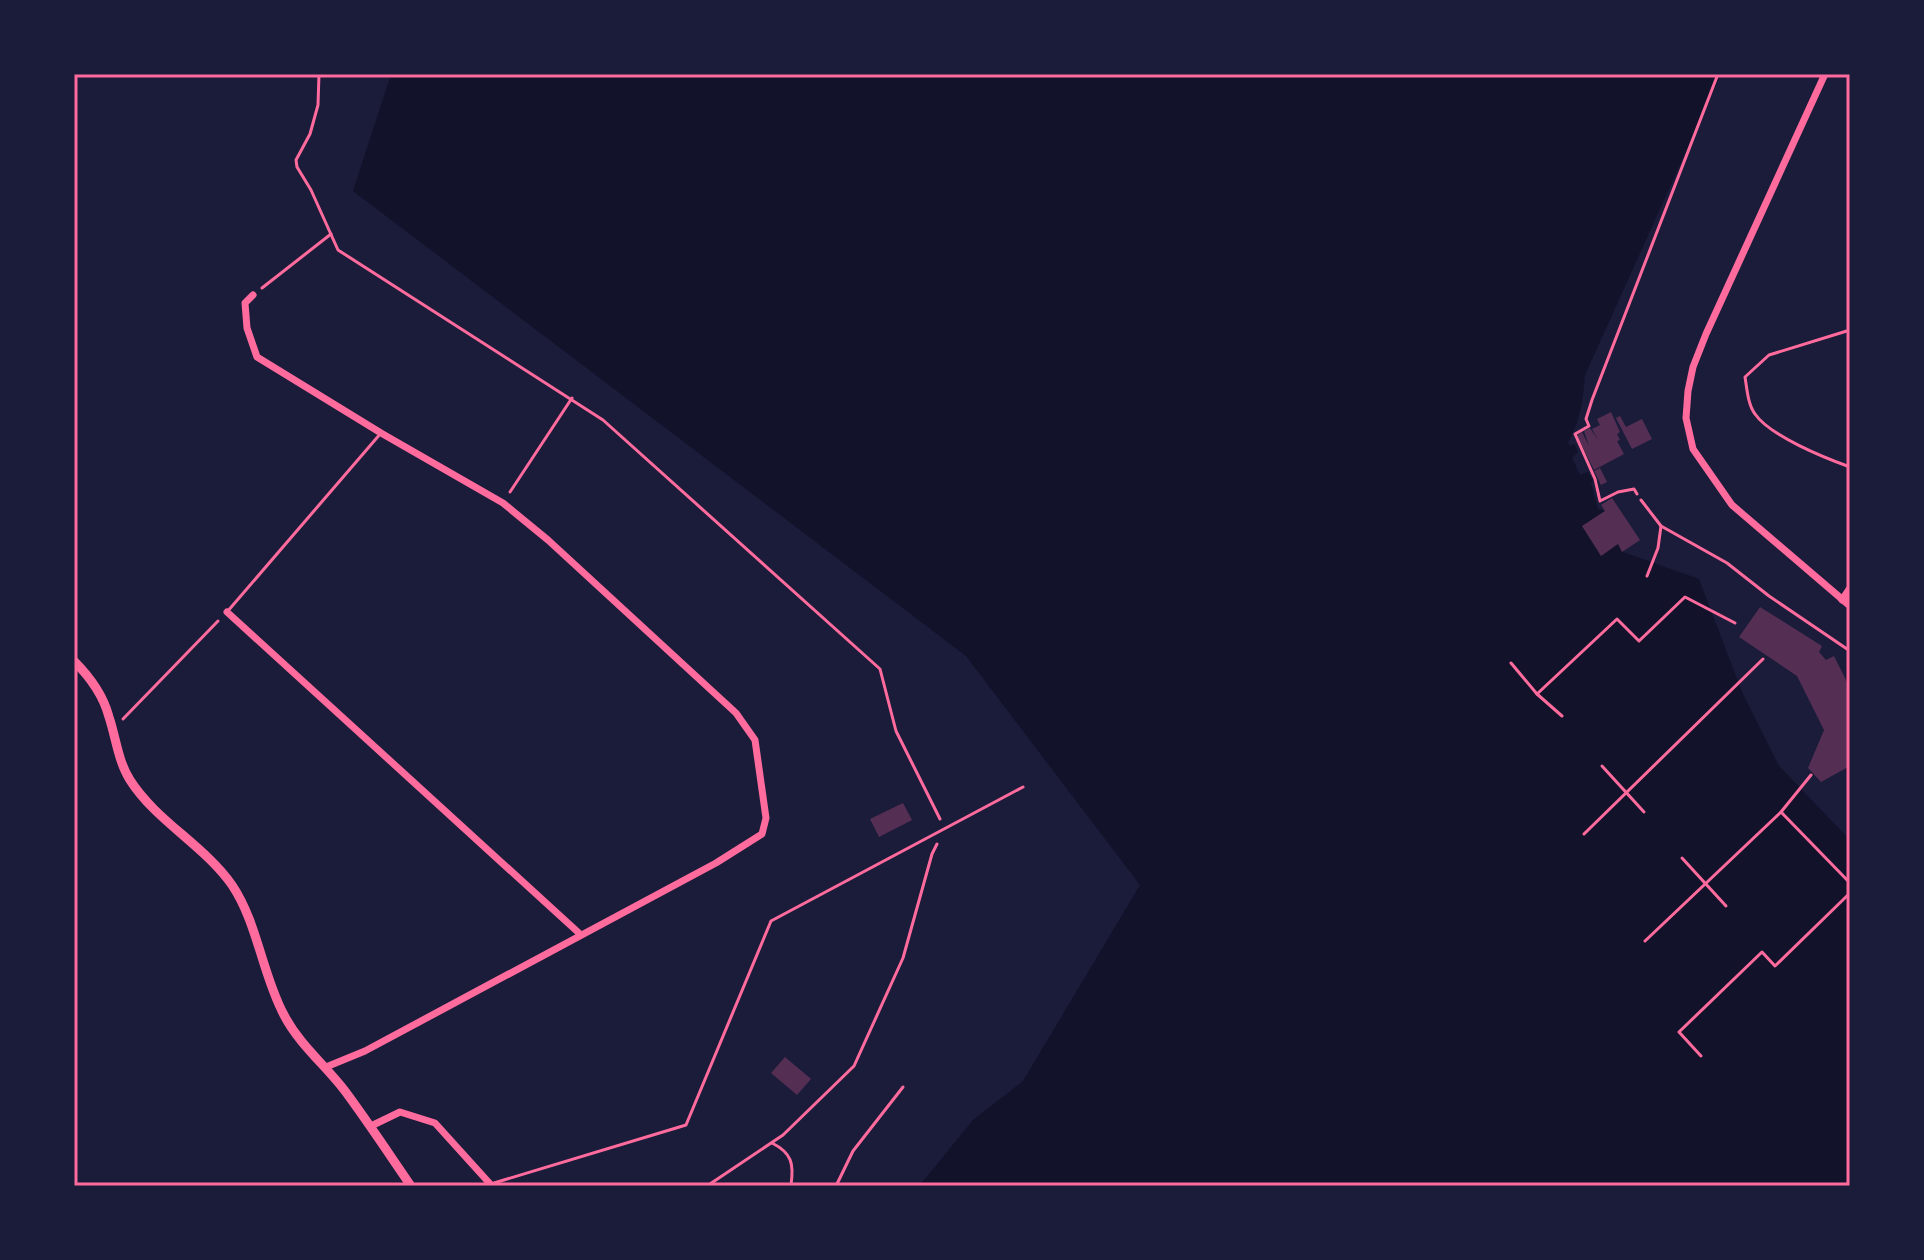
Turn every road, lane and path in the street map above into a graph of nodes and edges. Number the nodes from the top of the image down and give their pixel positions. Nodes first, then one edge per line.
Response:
1 (319, 74) edge
2 (1718, 74) edge
3 (1825, 74) edge
4 (331, 234) junction
5 (253, 295) joint
6 (1850, 330) edge
7 (572, 398) junction
8 (381, 433) junction
9 (1850, 467) edge
10 (1641, 500) joint
11 (503, 503) junction
12 (1661, 526) junction
13 (1647, 576) dead end
14 (1850, 588) edge
15 (1842, 600) junction
16 (1850, 606) edge
17 (227, 612) junction
18 (1735, 623) dead end
19 (1850, 651) edge
20 (1763, 659) dead end
21 (74, 661) edge
22 (1511, 663) dead end
23 (1537, 694) junction
24 (1562, 716) dead end
25 (113, 730) junction
26 (1602, 766) dead end
27 (1811, 775) dead end
28 (1023, 787) dead end
29 (1627, 793) junction
30 (1644, 812) dead end
31 (1781, 812) junction
32 (944, 831) junction
33 (1584, 834) dead end
34 (1682, 858) dead end
35 (1850, 883) edge
36 (1705, 884) junction
37 (1850, 893) edge
38 (1726, 906) dead end
39 (580, 934) junction
40 (1645, 941) dead end
41 (1701, 1056) dead end
42 (326, 1067) junction
43 (903, 1087) dead end
44 (371, 1126) junction
45 (772, 1142) junction
46 (491, 1185) edge
47 (411, 1186) edge
48 (707, 1186) edge
49 (792, 1186) edge
50 (836, 1186) edge

1 - 4 path
2 - 10 path
3 - 15 street
4 - 5 path
4 - 7 path
5 - 8 street
6 - 9 path
7 - 11 path
7 - 32 path
8 - 11 street
8 - 17 lane
10 - 12 lane
11 - 39 street
12 - 13 lane
12 - 19 lane
14 - 15 street
15 - 16 street
17 - 25 path
17 - 39 street
18 - 23 path
20 - 29 path
21 - 25 street
22 - 23 path
23 - 24 path
25 - 42 street
26 - 29 path
27 - 31 path
28 - 32 lane
29 - 30 path
29 - 33 path
31 - 35 path
31 - 36 path
32 - 45 path
32 - 46 lane
34 - 36 path
36 - 38 path
36 - 40 path
37 - 41 path
39 - 42 street
42 - 44 street
43 - 50 path
44 - 46 street
44 - 47 street
45 - 48 path
45 - 49 path

